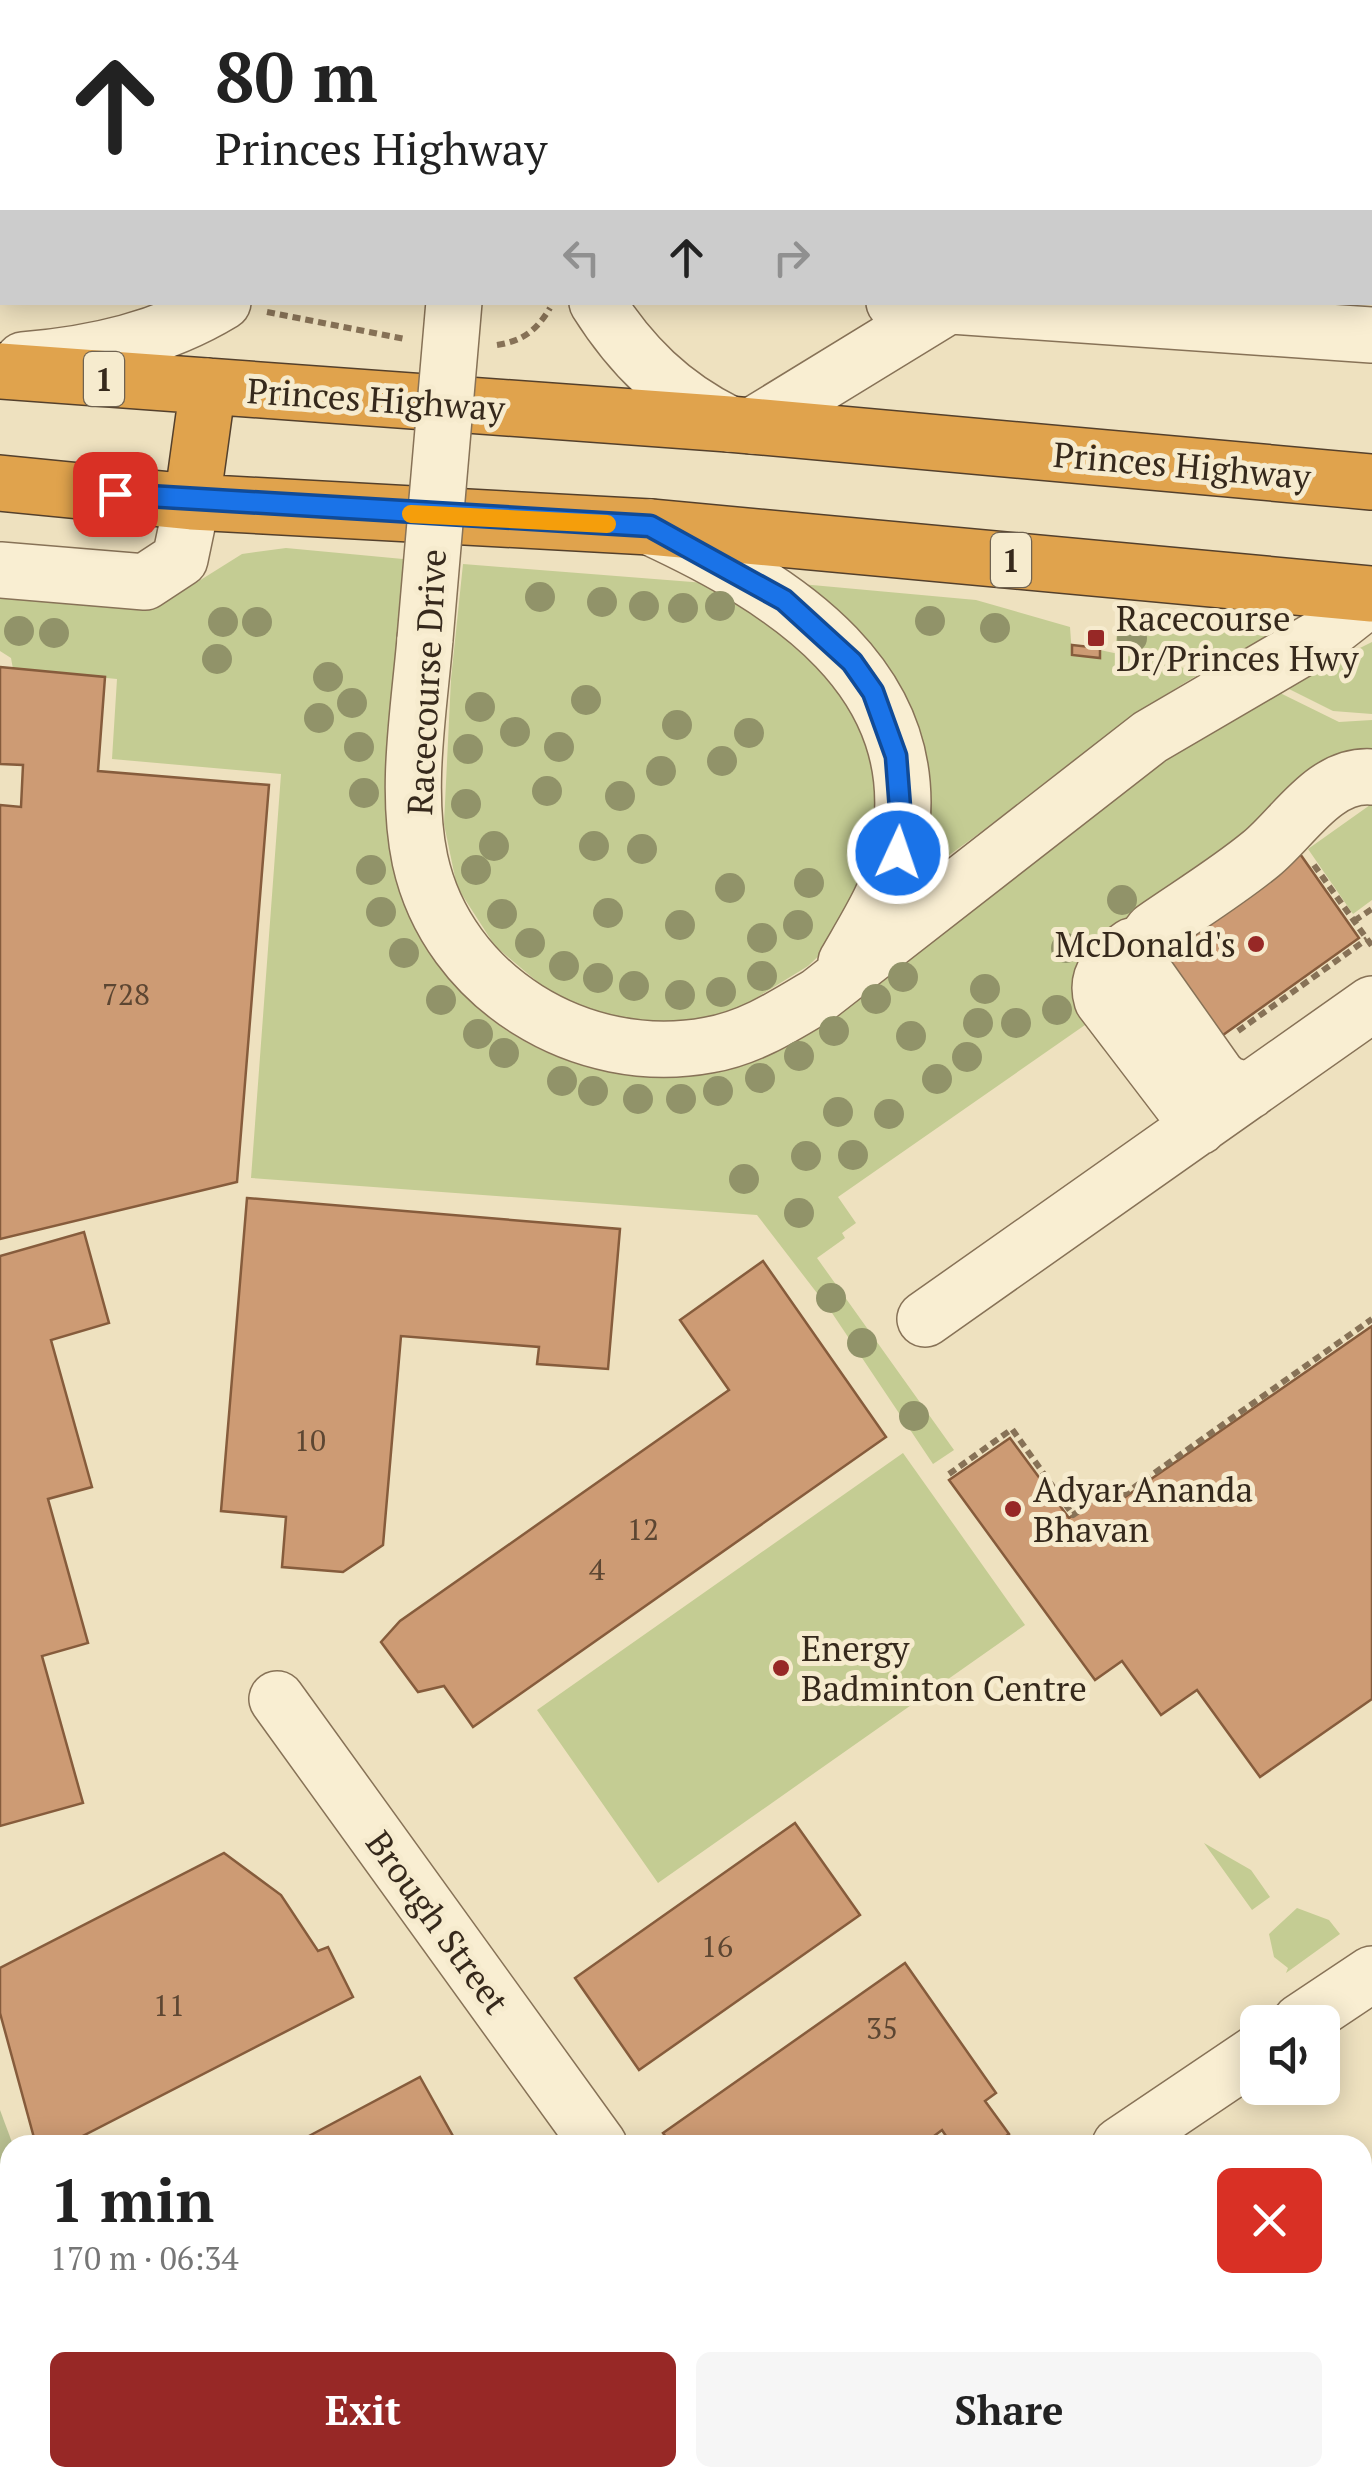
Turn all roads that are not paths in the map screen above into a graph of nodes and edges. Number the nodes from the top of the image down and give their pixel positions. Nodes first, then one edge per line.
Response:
1 (219, 305) edge
2 (454, 305) edge
3 (598, 305) edge
4 (934, 305) edge
5 (948, 306) junction
6 (1282, 315) edge
7 (1372, 335) edge
8 (0, 362) edge
9 (0, 371) edge
10 (208, 386) junction
11 (741, 425) junction
12 (1372, 482) edge
13 (0, 483) edge
14 (192, 502) junction
15 (650, 526) junction
16 (0, 570) edge
17 (1372, 596) edge
18 (1372, 777) edge
19 (819, 995) junction
20 (1372, 1004) edge
21 (1221, 1110) junction
22 (925, 1320) dead end
23 (277, 1699) dead end
24 (1372, 1974) edge
25 (1326, 2005) edge
26 (1240, 2064) edge
27 (593, 2135) edge
28 (1135, 2135) edge

1 - 8 street
2 - 19 street, Racecourse Drive, bridge
3 - 11 street
4 - 5 street
5 - 6 street
5 - 11 street
6 - 7 street
9 - 10 highway, Princes Highway / 1
10 - 11 highway, Princes Highway / 1
10 - 14 highway
11 - 12 highway, Princes Highway / 1
13 - 14 highway, 1
14 - 15 highway, 1
14 - 16 street
15 - 17 highway, 1
15 - 19 street, Racecourse Drive
17 - 19 street, Racecourse Drive
18 - 21 street
20 - 21 street
21 - 22 street
23 - 27 street, Brough Street
24 - 25 street
26 - 28 street

